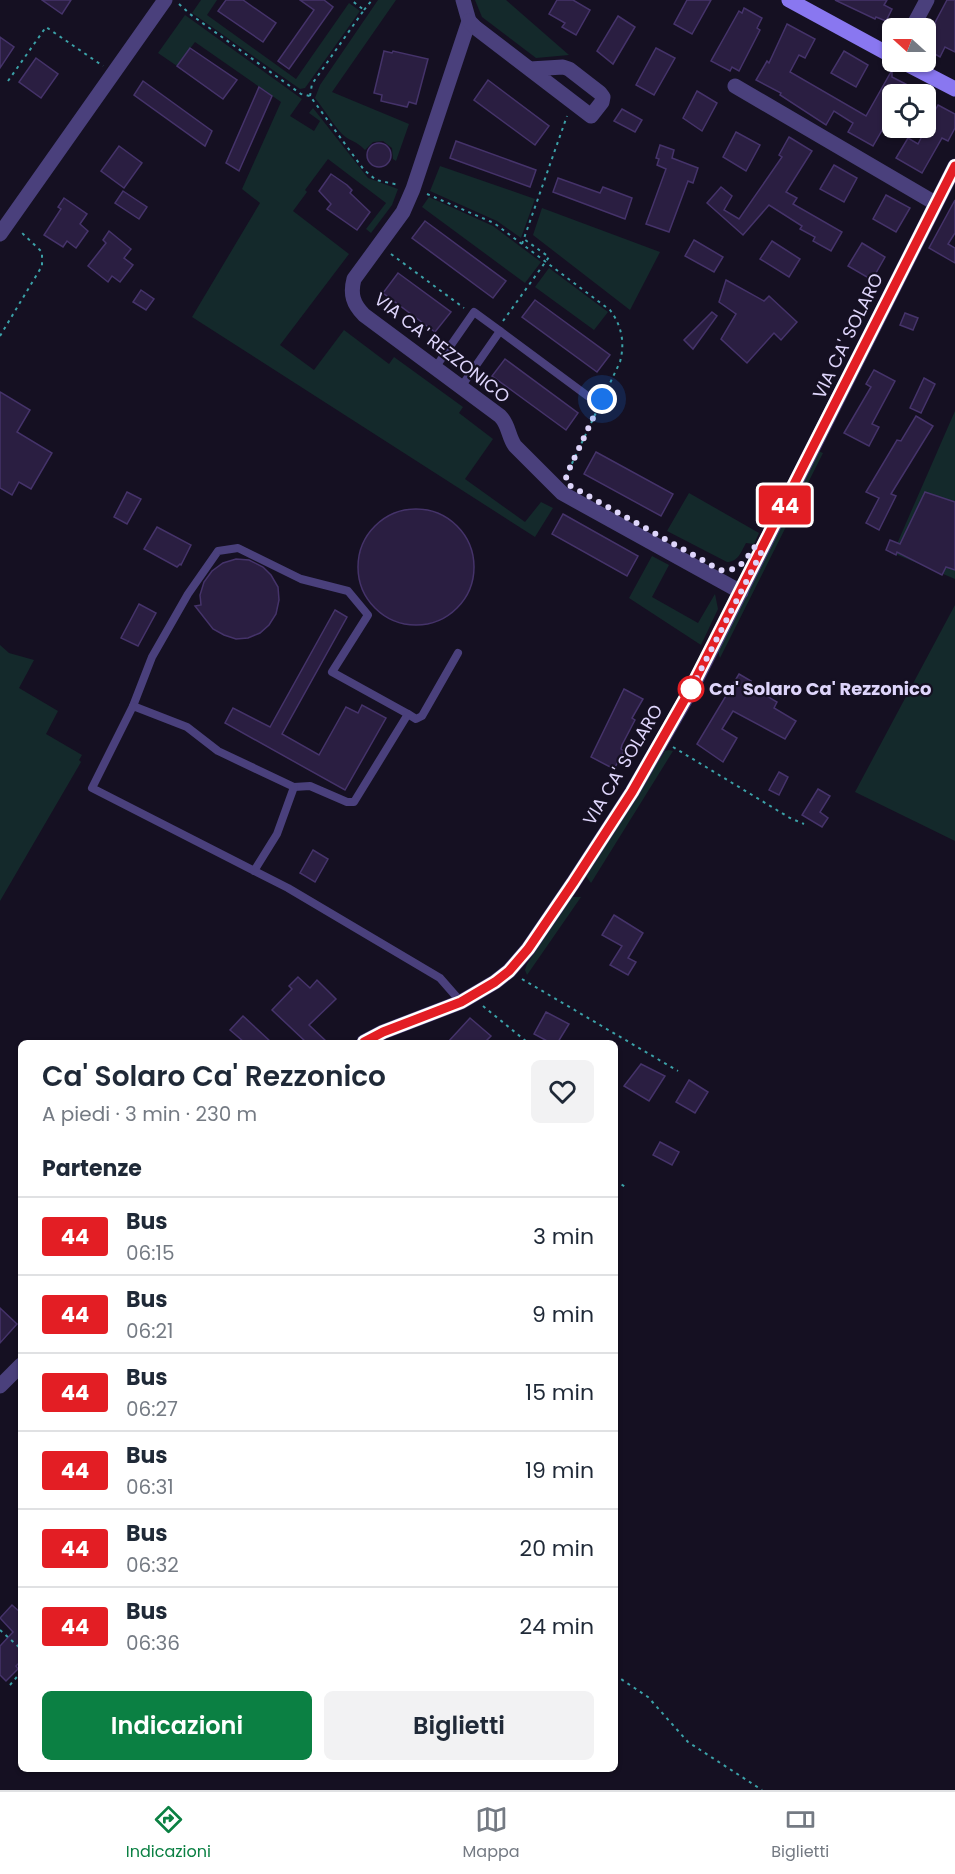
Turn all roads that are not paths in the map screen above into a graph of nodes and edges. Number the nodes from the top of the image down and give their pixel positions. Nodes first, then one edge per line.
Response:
1 (165, 0) edge
2 (463, 0) edge
3 (789, 0) edge
4 (927, 0) edge
5 (917, 18) edge
6 (469, 21) junction
7 (882, 51) edge
8 (531, 69) junction
9 (922, 72) edge
10 (735, 86) dead end
11 (955, 89) edge
12 (955, 166) edge
13 (935, 204) junction
14 (0, 234) edge
15 (500, 332) junction
16 (435, 368) junction
17 (461, 387) junction
18 (589, 397) dead end
19 (741, 592) junction
20 (458, 653) dead end
21 (133, 706) junction
22 (408, 714) junction
23 (294, 787) junction
24 (254, 871) junction
25 (467, 999) junction
26 (368, 1040) edge
27 (18, 1368) edge
28 (0, 1386) edge

1 - 14 street
2 - 6 street
3 - 7 main road
4 - 5 street
6 - 8 street
6 - 16 street, VIA CA' REZZONICO
8 - 8 street
9 - 11 main road
10 - 13 street
12 - 13 street, VIA CA' SOLARO
13 - 19 street, VIA CA' SOLARO
15 - 16 lane
15 - 17 lane
15 - 18 lane
16 - 17 street, VIA CA' REZZONICO
17 - 19 street, VIA CA' REZZONICO
19 - 25 street, VIA CA' SOLARO
20 - 22 lane
21 - 22 lane
21 - 23 lane
21 - 24 lane
22 - 23 lane
23 - 24 lane
24 - 25 lane
25 - 26 street, VIA CA' SOLARO
27 - 28 street

